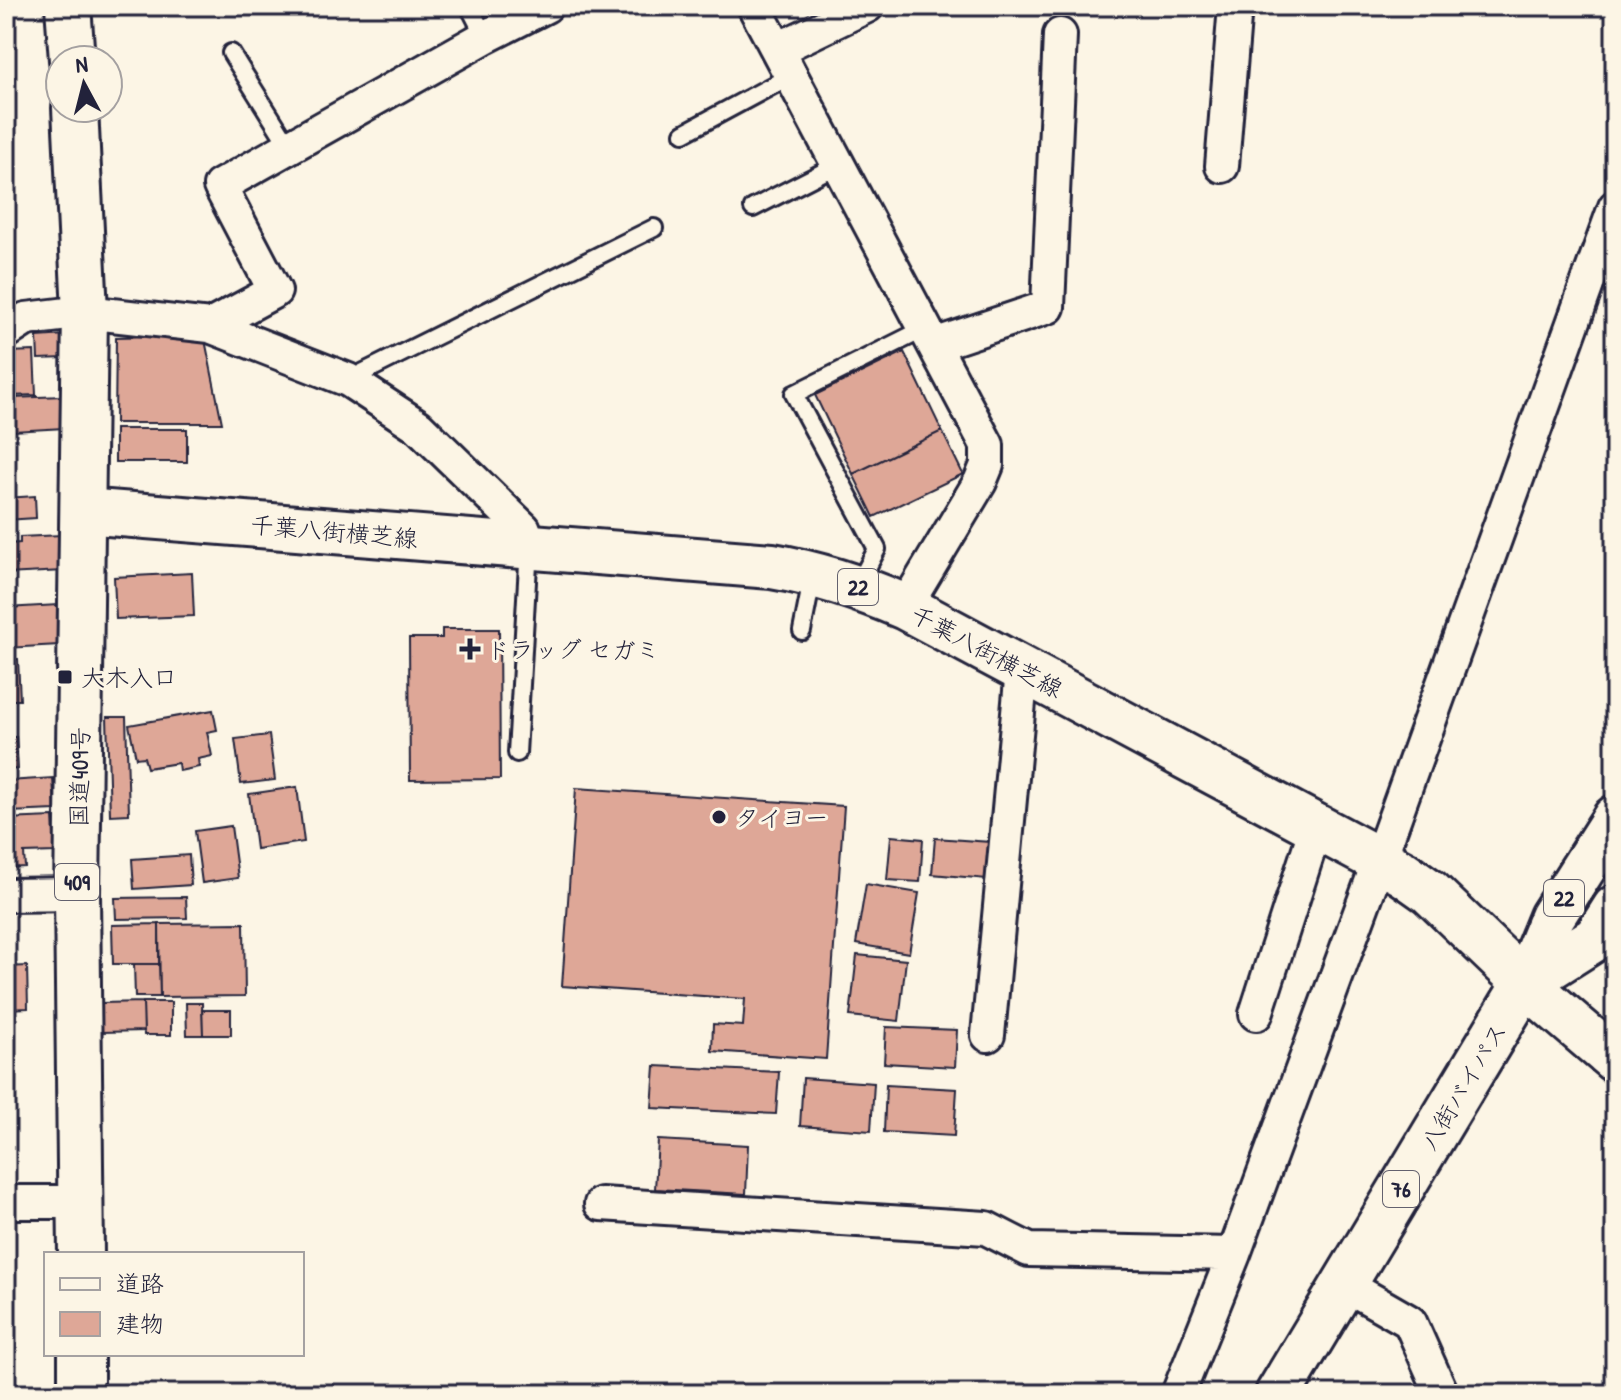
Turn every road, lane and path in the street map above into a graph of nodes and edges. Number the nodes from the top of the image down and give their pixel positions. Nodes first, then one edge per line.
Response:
1 (68, 6) edge
2 (469, 6) edge
3 (546, 6) edge
4 (754, 6) edge
5 (867, 6) edge
6 (1235, 6) edge
7 (1060, 35) dead end
8 (485, 37) junction
9 (71, 44) edge
10 (231, 53) dead end
11 (785, 62) junction
12 (76, 124) edge
13 (684, 133) dead end
14 (289, 146) junction
15 (839, 164) junction
16 (1222, 166) dead end
17 (1615, 207) edge
18 (753, 208) dead end
19 (654, 228) dead end
20 (85, 312) junction
21 (210, 326) junction
22 (6, 332) edge
23 (924, 339) junction
24 (348, 380) junction
25 (83, 511) junction
26 (529, 547) junction
27 (813, 573) junction
28 (858, 587) junction
29 (905, 607) junction
30 (802, 631) dead end
31 (1022, 670) junction
32 (517, 753) dead end
33 (1615, 818) edge
34 (1316, 827) junction
35 (1379, 861) junction
36 (77, 894) junction
37 (6, 895) edge
38 (1615, 908) edge
39 (1525, 983) junction
40 (1256, 1014) dead end
41 (988, 1035) dead end
42 (1615, 1060) edge
43 (6, 1202) edge
44 (80, 1202) junction
45 (601, 1204) dead end
46 (81, 1252) edge
47 (1234, 1254) junction
48 (1344, 1284) junction
49 (81, 1356) edge
50 (81, 1394) edge
51 (1178, 1394) edge
52 (1278, 1394) edge
53 (1442, 1394) edge

1 - 9 main road
2 - 8 lane
3 - 8 street
4 - 11 street
5 - 11 street
6 - 16 street
7 - 23 street
8 - 14 street
10 - 14 lane
11 - 13 lane
11 - 15 street
12 - 20 main road, 国道409号 / 409
14 - 21 street
15 - 18 lane
15 - 23 street
17 - 35 street
19 - 24 lane
20 - 21 street
20 - 22 street
20 - 25 main road, 国道409号 / 409
21 - 24 street
23 - 28 lane
23 - 29 street
24 - 26 street
25 - 26 main road, 千葉八街横芝線 / 22
25 - 36 main road, 国道409号 / 409
26 - 27 main road, 千葉八街横芝線 / 22
26 - 32 lane
27 - 28 main road, 千葉八街横芝線 / 22
27 - 30 lane
28 - 29 main road, 千葉八街横芝線 / 22
29 - 31 main road, 千葉八街横芝線 / 22
31 - 34 main road, 千葉八街横芝線 / 22
31 - 41 street
33 - 39 main road, 八街バイパス / 22
34 - 35 main road, 千葉八街横芝線 / 22
34 - 40 street
35 - 39 main road, 千葉八街横芝線 / 22
35 - 47 street
36 - 37 street
36 - 44 main road, 国道409号 / 409
38 - 39 main road, 八街バイパス / 22
39 - 42 main road, 千葉八街横芝線
39 - 48 main road, 八街バイパス / 76
43 - 44 street
44 - 46 main road, 国道409号 / 409
45 - 47 street
47 - 51 street
48 - 52 main road, 八街バイパス / 76
48 - 53 street
49 - 50 main road

